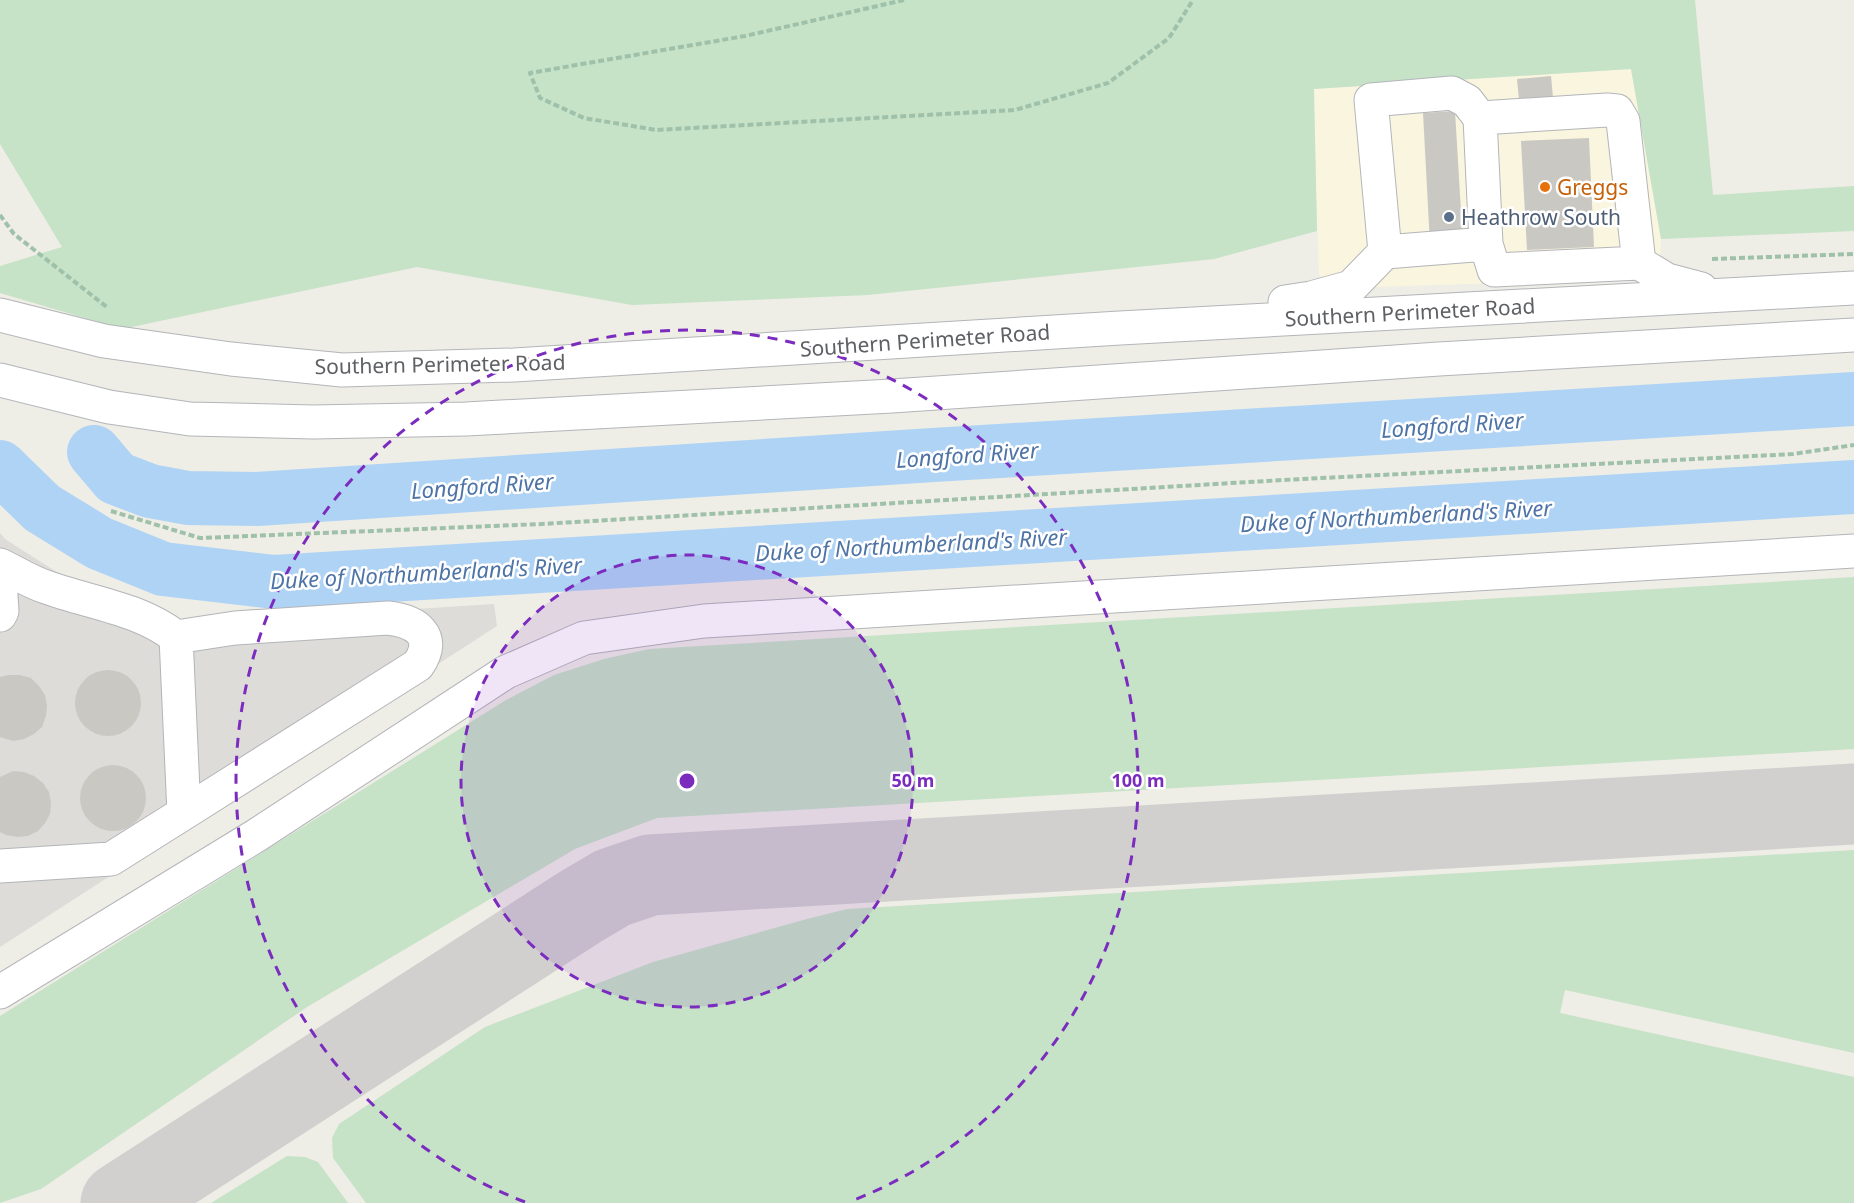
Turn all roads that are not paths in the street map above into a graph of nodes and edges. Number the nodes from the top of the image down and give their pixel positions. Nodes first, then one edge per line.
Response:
1 (1480, 117) junction
2 (1486, 244) junction
3 (1385, 252) junction
4 (1639, 263) junction
5 (1854, 288) edge
6 (1722, 295) junction
7 (0, 315) edge
8 (1120, 328) junction
9 (1854, 335) edge
10 (0, 380) edge
11 (1854, 551) edge
12 (0, 565) edge
13 (0, 581) edge
14 (0, 615) edge
15 (176, 637) junction
16 (184, 813) junction
17 (0, 866) edge
18 (0, 992) edge

1 - 2 street
1 - 3 street
1 - 4 street
2 - 3 street
2 - 4 street
3 - 8 street
4 - 6 street
5 - 6 street, Southern Perimeter Road
6 - 8 street, Southern Perimeter Road
7 - 8 street, Southern Perimeter Road
9 - 10 street
11 - 18 street
12 - 15 street
13 - 14 street
15 - 16 street
15 - 16 street
16 - 17 street

